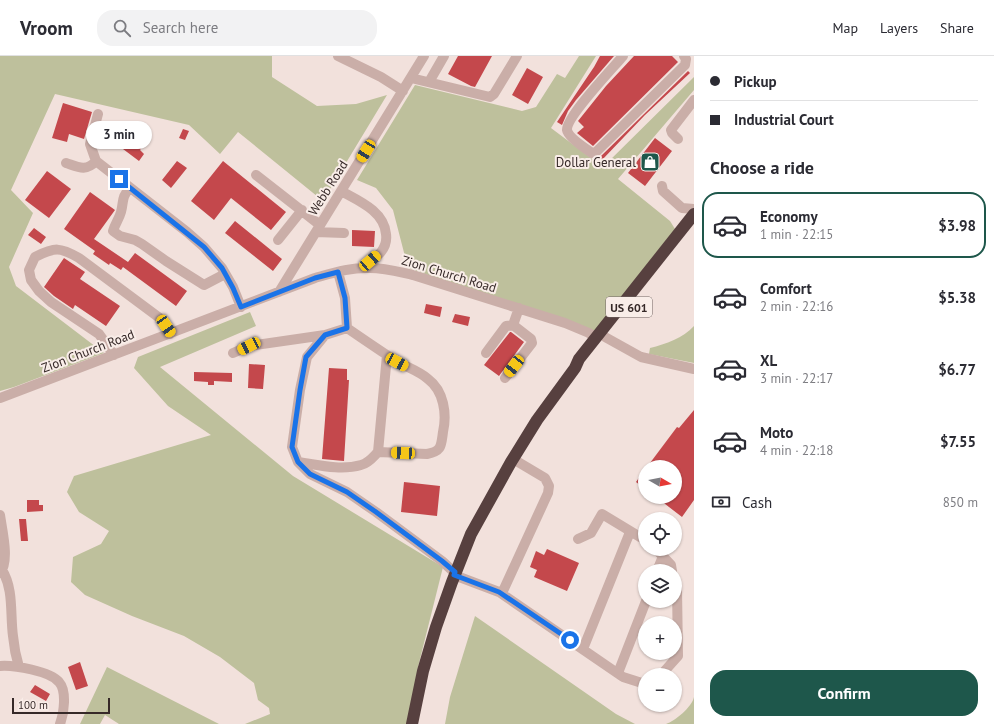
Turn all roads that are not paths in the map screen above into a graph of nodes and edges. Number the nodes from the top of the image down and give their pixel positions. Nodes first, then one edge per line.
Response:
1 (338, 56) edge
2 (424, 56) edge
3 (444, 56) edge
4 (517, 56) edge
5 (624, 56) edge
6 (684, 56) edge
7 (411, 78) junction
8 (429, 82) junction
9 (403, 91) junction
10 (694, 100) edge
11 (98, 114) dead end
12 (678, 139) dead end
13 (96, 161) junction
14 (66, 163) dead end
15 (256, 175) dead end
16 (662, 186) dead end
17 (130, 188) junction
18 (341, 191) junction
19 (682, 208) junction
20 (694, 209) edge
21 (302, 210) junction
22 (694, 214) edge
23 (689, 225) edge
24 (318, 228) junction
25 (344, 233) dead end
26 (278, 240) dead end
27 (362, 268) junction
28 (338, 272) junction
29 (225, 274) junction
30 (278, 292) junction
31 (241, 307) junction
32 (519, 308) junction
33 (514, 325) junction
34 (347, 328) junction
35 (170, 334) junction
36 (325, 335) junction
37 (600, 337) junction
38 (233, 353) dead end
39 (486, 353) dead end
40 (114, 355) junction
41 (387, 355) junction
42 (694, 369) edge
43 (505, 378) dead end
44 (0, 398) edge
45 (378, 452) junction
46 (513, 459) junction
47 (298, 462) junction
48 (0, 515) edge
49 (630, 532) junction
50 (638, 536) edge
51 (578, 540) dead end
52 (662, 556) edge
53 (670, 564) edge
54 (1, 572) edge
55 (455, 574) junction
56 (499, 592) junction
57 (643, 608) edge
58 (677, 608) edge
59 (583, 649) junction
60 (0, 666) edge
61 (19, 667) junction
62 (667, 668) edge
63 (618, 673) junction
64 (638, 682) edge
65 (60, 724) edge
66 (412, 724) edge

1 - 9 street
2 - 7 street, Webb Road
3 - 8 street
4 - 8 street
5 - 6 street
7 - 8 street
7 - 9 street, Webb Road
9 - 18 street, Webb Road
10 - 12 street
11 - 13 street
13 - 14 street
13 - 17 street
15 - 21 street
16 - 19 street
17 - 29 street
17 - 29 street
18 - 24 street, Webb Road
18 - 27 street
19 - 20 street
19 - 23 street
21 - 24 street
21 - 26 street
22 - 23 highway, US 601
23 - 37 highway, US 601
24 - 25 street
24 - 30 street, Webb Road
27 - 28 street, Zion Church Road
27 - 32 street, Zion Church Road
28 - 30 street, Zion Church Road
28 - 34 street
29 - 31 street
30 - 31 street, Zion Church Road
31 - 35 street, Zion Church Road
32 - 33 street
32 - 37 street, Zion Church Road
33 - 39 street
33 - 43 street
34 - 36 street
34 - 41 street
35 - 40 street, Zion Church Road
35 - 40 street
36 - 38 street
36 - 47 street
37 - 42 street, Zion Church Road
37 - 46 highway, US 601
40 - 44 street, Zion Church Road
41 - 45 street
41 - 45 street
45 - 47 street
46 - 55 highway, US 601
46 - 56 street
47 - 55 street
48 - 54 street
49 - 50 street
49 - 51 street
49 - 59 street
52 - 53 street
54 - 61 street
55 - 56 street
55 - 66 highway, US 601
56 - 59 street
57 - 63 street
58 - 62 street
59 - 63 street
60 - 61 street
61 - 65 street
63 - 64 street

